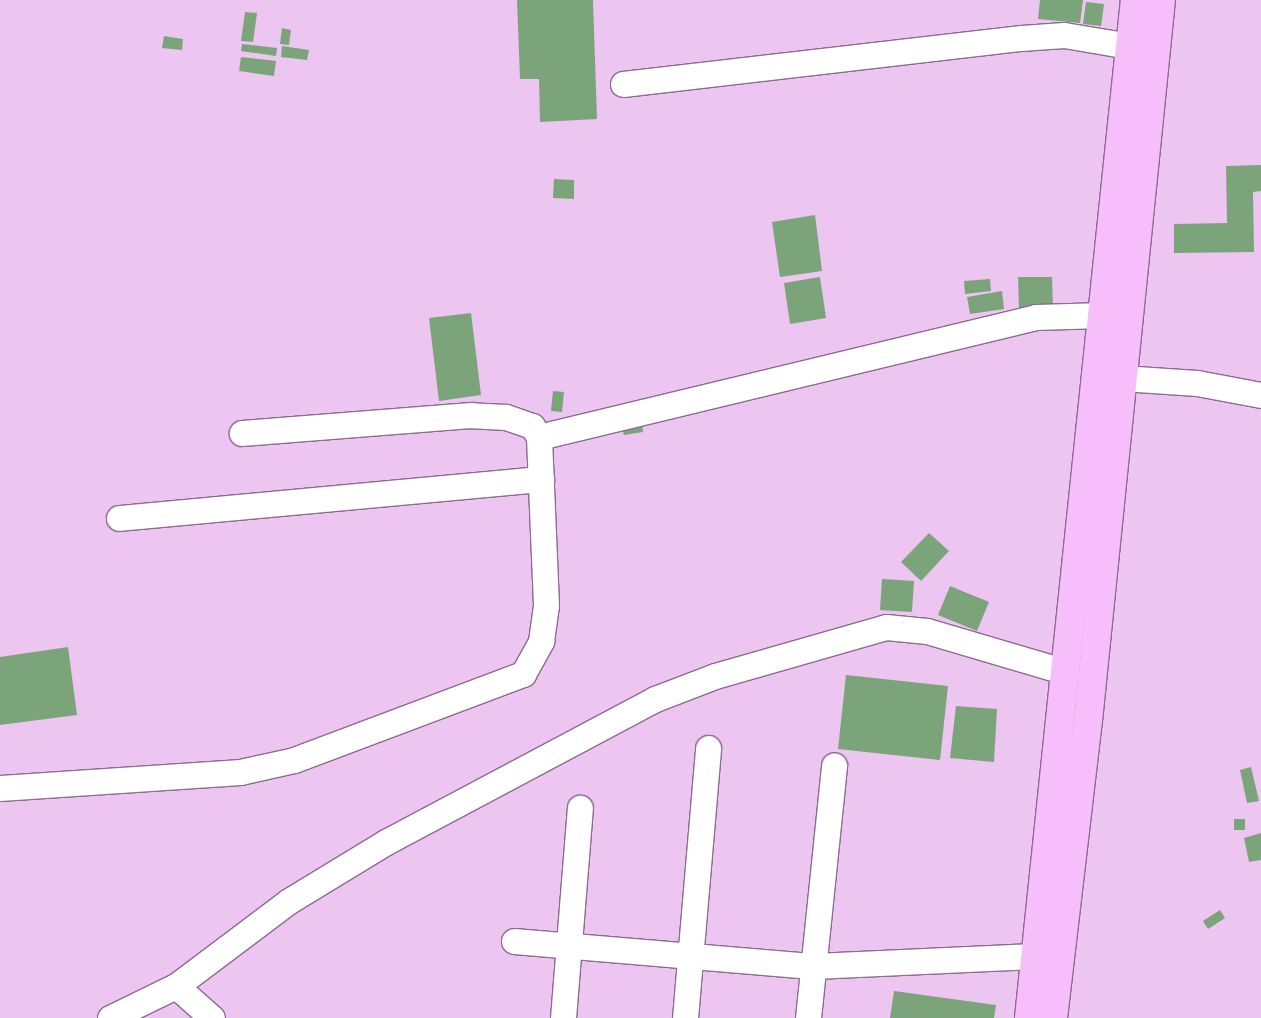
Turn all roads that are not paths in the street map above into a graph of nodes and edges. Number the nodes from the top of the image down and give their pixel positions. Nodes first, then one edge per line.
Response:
1 (1135, 0) edge
2 (1161, 0) edge
3 (1130, 46) junction
4 (623, 84) dead end
5 (1104, 315) junction
6 (1122, 378) junction
7 (1261, 395) edge
8 (242, 433) dead end
9 (539, 437) junction
10 (541, 480) junction
11 (119, 518) dead end
12 (1066, 672) junction
13 (708, 748) dead end
14 (834, 765) dead end
15 (0, 788) edge
16 (580, 808) dead end
17 (514, 940) dead end
18 (568, 945) junction
19 (690, 955) junction
20 (1037, 956) junction
21 (814, 966) junction
22 (176, 986) junction
23 (110, 1018) edge
24 (212, 1018) edge
25 (563, 1018) edge
26 (685, 1018) edge
27 (808, 1018) edge
28 (1029, 1018) edge
29 (1053, 1018) edge

1 - 3 highway
2 - 6 highway
3 - 4 street
3 - 5 highway
5 - 9 street
5 - 12 highway
6 - 7 street
6 - 29 highway
8 - 9 street
9 - 10 street
10 - 11 street
10 - 15 street
12 - 20 highway
12 - 22 street
13 - 19 street
14 - 21 street
16 - 18 street
17 - 18 street
18 - 19 street
18 - 25 street
19 - 21 street
19 - 26 street
20 - 21 street
20 - 28 highway
21 - 27 street
22 - 23 street
22 - 24 street

